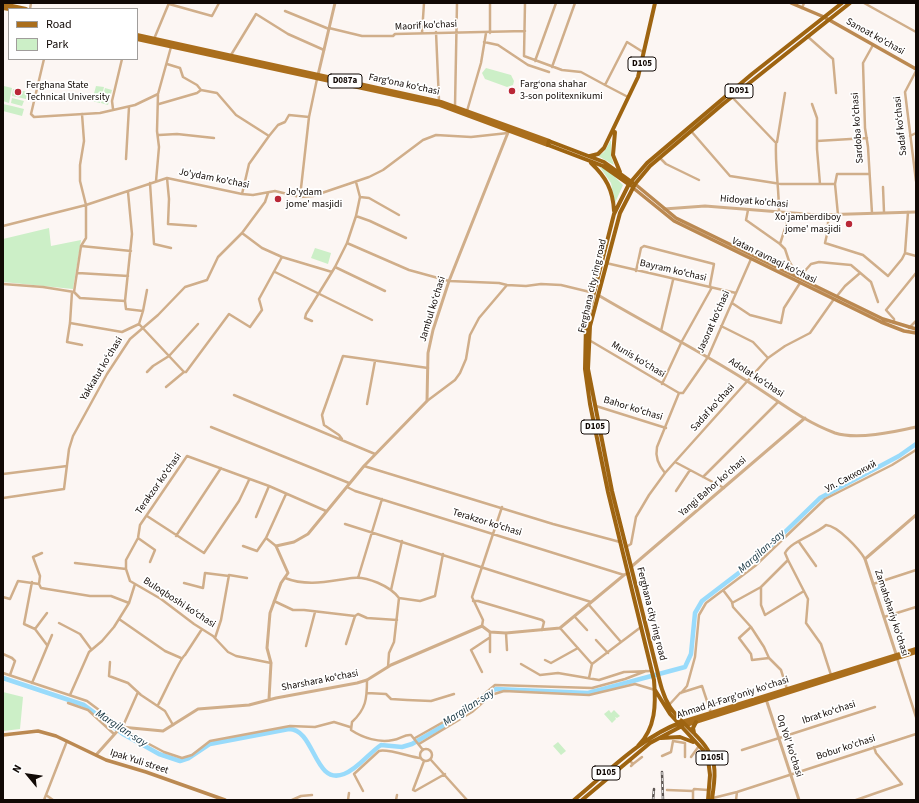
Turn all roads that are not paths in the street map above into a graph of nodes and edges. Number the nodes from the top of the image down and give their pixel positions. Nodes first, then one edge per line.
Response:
1 (169, 3) edge
2 (219, 3) edge
3 (335, 3) edge
4 (424, 3) edge
5 (456, 3) edge
6 (490, 3) edge
7 (525, 3) edge
8 (556, 3) edge
9 (575, 3) edge
10 (656, 3) edge
11 (791, 3) edge
12 (804, 3) edge
13 (842, 3) edge
14 (850, 3) edge
15 (864, 3) edge
16 (3, 4) edge
17 (21, 8) edge
18 (802, 8) junction
19 (285, 11) dead end
20 (825, 19) junction
21 (329, 29) junction
22 (525, 31) junction
23 (436, 32) junction
24 (455, 32) junction
25 (490, 32) junction
26 (916, 32) edge
27 (422, 33) junction
28 (486, 33) junction
29 (138, 35) edge
30 (807, 36) junction
31 (138, 39) edge
32 (154, 40) junction
33 (484, 42) junction
34 (873, 45) junction
35 (171, 46) junction
36 (324, 50) junction
37 (645, 53) junction
38 (231, 56) junction
39 (44, 60) edge
40 (122, 60) edge
41 (534, 61) junction
42 (167, 64) junction
43 (552, 67) junction
44 (916, 70) edge
45 (549, 72) dead end
46 (318, 77) junction
47 (605, 85) junction
48 (201, 90) junction
49 (785, 93) dead end
50 (836, 93) dead end
51 (158, 94) junction
52 (732, 96) junction
53 (629, 97) junction
54 (439, 101) junction
55 (159, 104) junction
56 (812, 104) dead end
57 (455, 106) junction
58 (129, 107) junction
59 (113, 109) junction
60 (467, 111) junction
61 (82, 114) junction
62 (309, 118) junction
63 (618, 122) junction
64 (508, 131) junction
65 (692, 131) junction
66 (916, 133) edge
67 (159, 135) junction
68 (268, 136) junction
69 (910, 136) junction
70 (214, 138) dead end
71 (867, 138) junction
72 (817, 141) junction
73 (548, 143) junction
74 (776, 143) junction
75 (589, 158) junction
76 (660, 158) junction
77 (126, 159) dead end
78 (620, 172) junction
79 (869, 174) junction
80 (166, 178) junction
81 (699, 180) dead end
82 (156, 181) junction
83 (916, 181) edge
84 (356, 182) junction
85 (150, 183) junction
86 (632, 184) junction
87 (779, 184) junction
88 (820, 184) junction
89 (835, 184) junction
90 (883, 188) dead end
91 (128, 192) junction
92 (242, 194) junction
93 (268, 194) junction
94 (360, 196) junction
95 (300, 197) junction
96 (86, 205) junction
97 (664, 209) junction
98 (748, 210) junction
99 (779, 212) junction
100 (884, 212) junction
101 (908, 212) junction
102 (916, 212) edge
103 (790, 213) junction
104 (872, 213) junction
105 (614, 214) junction
106 (399, 215) dead end
107 (828, 215) junction
108 (838, 215) junction
109 (356, 216) junction
110 (3, 226) edge
111 (196, 226) dead end
112 (242, 233) junction
113 (406, 238) dead end
114 (347, 243) junction
115 (780, 244) junction
116 (81, 246) junction
117 (170, 248) dead end
118 (131, 251) junction
119 (905, 253) junction
120 (916, 256) edge
121 (282, 257) junction
122 (751, 258) junction
123 (606, 263) junction
124 (335, 267) junction
125 (636, 271) junction
126 (275, 272) junction
127 (332, 272) junction
128 (78, 273) junction
129 (860, 273) junction
130 (916, 273) edge
131 (796, 274) junction
132 (128, 276) junction
133 (673, 280) junction
134 (449, 281) junction
135 (800, 282) junction
136 (3, 284) edge
137 (507, 285) junction
138 (711, 289) junction
139 (146, 290) dead end
140 (384, 290) dead end
141 (73, 292) junction
142 (736, 293) junction
143 (318, 294) junction
144 (596, 294) junction
145 (829, 294) junction
146 (836, 298) junction
147 (124, 301) junction
148 (878, 302) dead end
149 (732, 303) junction
150 (143, 311) junction
151 (372, 320) dead end
152 (312, 321) dead end
153 (916, 321) edge
154 (70, 323) junction
155 (894, 323) junction
156 (139, 324) junction
157 (198, 324) dead end
158 (722, 326) junction
159 (142, 328) junction
160 (909, 328) junction
161 (916, 329) edge
162 (661, 332) junction
163 (916, 333) edge
164 (588, 340) junction
165 (682, 341) junction
166 (82, 345) dead end
167 (169, 356) junction
168 (708, 357) junction
169 (768, 358) junction
170 (375, 361) junction
171 (428, 368) junction
172 (147, 372) dead end
173 (184, 372) junction
174 (748, 381) junction
175 (662, 384) junction
176 (166, 387) dead end
177 (679, 393) junction
178 (234, 395) dead end
179 (427, 401) junction
180 (778, 402) junction
181 (367, 404) dead end
182 (595, 406) junction
183 (805, 418) junction
184 (211, 427) dead end
185 (916, 427) edge
186 (666, 428) junction
187 (342, 439) junction
188 (916, 450) edge
189 (375, 454) junction
190 (603, 455) junction
191 (676, 462) junction
192 (67, 466) junction
193 (364, 466) junction
194 (221, 468) junction
195 (690, 470) junction
196 (665, 473) junction
197 (3, 474) edge
198 (703, 477) junction
199 (249, 480) junction
200 (348, 485) junction
201 (269, 486) junction
202 (724, 488) junction
203 (676, 491) dead end
204 (286, 494) junction
205 (3, 498) edge
206 (382, 499) junction
207 (502, 507) junction
208 (326, 511) junction
209 (147, 516) junction
210 (915, 516) edge
211 (256, 517) dead end
212 (916, 521) edge
213 (345, 524) dead end
214 (371, 532) junction
215 (493, 533) junction
216 (176, 536) junction
217 (138, 538) junction
218 (266, 538) junction
219 (402, 541) junction
220 (621, 542) junction
221 (798, 542) junction
222 (243, 546) dead end
223 (276, 546) junction
224 (626, 547) junction
225 (42, 553) dead end
226 (443, 554) junction
227 (865, 559) junction
228 (788, 560) junction
229 (150, 562) dead end
230 (76, 563) dead end
231 (816, 566) dead end
232 (482, 567) junction
233 (631, 567) junction
234 (126, 569) junction
235 (916, 570) edge
236 (626, 574) junction
237 (228, 576) junction
238 (247, 578) dead end
239 (285, 578) junction
240 (358, 578) junction
241 (32, 582) junction
242 (184, 583) dead end
243 (40, 584) junction
244 (135, 584) junction
245 (873, 584) junction
246 (760, 586) junction
247 (391, 590) junction
248 (723, 590) junction
249 (804, 591) junction
250 (3, 597) edge
251 (399, 598) junction
252 (274, 601) junction
253 (473, 601) junction
254 (129, 603) junction
255 (732, 603) junction
256 (591, 604) junction
257 (916, 607) edge
258 (315, 612) junction
259 (47, 613) dead end
260 (355, 616) junction
261 (575, 617) junction
262 (884, 617) junction
263 (118, 619) junction
264 (397, 620) junction
265 (59, 623) dead end
266 (482, 626) junction
267 (642, 626) junction
268 (751, 627) junction
269 (560, 628) junction
270 (35, 629) junction
271 (202, 629) junction
272 (542, 630) junction
273 (587, 630) dead end
274 (490, 632) junction
275 (506, 633) junction
276 (52, 635) dead end
277 (215, 638) junction
278 (489, 638) junction
279 (596, 640) dead end
280 (621, 642) junction
281 (346, 644) dead end
282 (47, 645) junction
283 (306, 646) dead end
284 (578, 648) junction
285 (91, 649) junction
286 (916, 649) edge
287 (507, 650) dead end
288 (490, 652) dead end
289 (916, 652) edge
290 (608, 653) junction
291 (3, 654) edge
292 (897, 656) junction
293 (181, 658) junction
294 (769, 658) junction
295 (545, 660) dead end
296 (110, 662) dead end
297 (271, 663) junction
298 (521, 664) dead end
299 (592, 664) junction
300 (388, 667) junction
301 (654, 670) junction
302 (646, 671) junction
303 (482, 672) dead end
304 (3, 673) edge
305 (10, 675) junction
306 (831, 675) junction
307 (589, 678) junction
308 (367, 680) junction
309 (32, 683) junction
310 (787, 689) junction
311 (655, 690) junction
312 (138, 692) junction
313 (367, 693) junction
314 (681, 693) junction
315 (454, 694) dead end
316 (70, 695) junction
317 (765, 698) junction
318 (269, 699) junction
319 (68, 703) dead end
320 (669, 705) junction
321 (158, 706) junction
322 (875, 707) dead end
323 (712, 713) junction
324 (916, 717) edge
325 (696, 722) junction
326 (684, 724) junction
327 (173, 725) junction
328 (679, 725) junction
329 (122, 727) junction
330 (350, 727) junction
331 (114, 734) junction
332 (916, 734) edge
333 (695, 735) junction
334 (3, 736) edge
335 (415, 738) junction
336 (778, 738) junction
337 (655, 739) junction
338 (674, 739) junction
339 (67, 740) junction
340 (419, 744) junction
341 (638, 746) junction
342 (699, 746) junction
343 (874, 747) junction
344 (423, 750) junction
345 (742, 750) dead end
346 (96, 755) junction
347 (662, 756) dead end
348 (642, 757) dead end
349 (685, 757) dead end
350 (691, 757) dead end
351 (420, 758) junction
352 (431, 760) junction
353 (629, 760) junction
354 (424, 761) junction
355 (445, 774) junction
356 (790, 774) junction
357 (667, 790) dead end
358 (709, 790) junction
359 (363, 791) dead end
360 (693, 791) junction
361 (737, 792) junction
362 (349, 794) dead end
363 (46, 795) junction
364 (312, 795) dead end
365 (397, 795) dead end
366 (710, 799) edge
367 (44, 800) edge
368 (53, 800) edge
369 (225, 800) edge
370 (292, 800) edge
371 (348, 800) edge
372 (396, 800) edge
373 (467, 800) edge
374 (574, 800) edge
375 (582, 800) edge
376 (692, 800) edge
377 (736, 800) edge
378 (799, 800) edge
379 (856, 800) edge

1 - 2 street
1 - 32 street
3 - 21 street
4 - 27 street
5 - 24 street
6 - 25 street
7 - 22 street
8 - 41 street
9 - 43 street
10 - 37 highway, D105
11 - 18 main road, Sanoat ko'chasi
12 - 18 street
13 - 20 highway, Ferghana city ring road / D091
14 - 20 highway, Ferghana city ring road / D091
15 - 26 street
16 - 17 main road
18 - 20 main road, Sanoat ko'chasi
19 - 21 street, Maorif ko'chasi
20 - 30 highway, Ferghana city ring road / D091
20 - 34 main road, Sanoat ko'chasi
20 - 86 highway, Ferghana city ring road / D091
21 - 27 street, Maorif ko'chasi
21 - 36 street
22 - 25 street, Maorif ko'chasi
22 - 41 street
23 - 24 street, Maorif ko'chasi
23 - 27 street, Maorif ko'chasi
23 - 54 street
24 - 28 street, Maorif ko'chasi
24 - 57 street
25 - 28 street, Maorif ko'chasi
28 - 33 street
29 - 32 main road, Fargʻona koʻchasi / D087a
30 - 50 street
30 - 52 highway, Ferghana city ring road / D091
31 - 32 main road, Fargʻona koʻchasi / D087a
32 - 35 main road, Fargʻona koʻchasi / D087a
32 - 38 main road, Fargʻona koʻchasi / D087a
33 - 45 street
33 - 60 street
34 - 44 main road, Sanoat ko'chasi
34 - 71 street, Sardoba koʻchasi
35 - 42 street
35 - 46 main road, Fargʻona koʻchasi / D087a
36 - 38 street
36 - 46 street
37 - 47 street
37 - 53 highway, D105
38 - 46 main road, Fargʻona koʻchasi / D087a
39 - 61 street
40 - 59 street
41 - 43 street
42 - 48 street
42 - 51 street
43 - 47 street
44 - 69 street, Sadaf koʻchasi
46 - 54 main road, Fargʻona koʻchasi / D087a
46 - 62 street
46 - 64 main road, Fargʻona koʻchasi / D087a
47 - 53 street
48 - 55 street
48 - 68 street
49 - 74 street
51 - 55 street
51 - 58 street
52 - 65 highway, Ferghana city ring road / D091
52 - 74 street
53 - 63 highway, D105
54 - 57 main road, Fargʻona koʻchasi / D087a
55 - 67 street
56 - 72 street
57 - 60 main road, Fargʻona koʻchasi / D087a
58 - 59 street
58 - 77 street
59 - 61 street
60 - 73 main road, Fargʻona koʻchasi / D087a
61 - 96 street
62 - 68 street
62 - 95 street
63 - 75 highway, D105
63 - 78 highway, D105
64 - 73 main road, Fargʻona koʻchasi / D087a
64 - 84 street, Jo'ydam ko'chasi
64 - 134 street, Jambul koʻchasi
65 - 76 highway, Ferghana city ring road / D091
65 - 87 street
66 - 69 street
67 - 70 street
67 - 82 street
68 - 92 street
69 - 83 street, Sadaf koʻchasi
71 - 72 street
71 - 79 street, Sardoba koʻchasi
72 - 88 street
73 - 75 highway, Fargʻona koʻchasi / D105
74 - 87 street
75 - 78 highway, Fargʻona koʻchasi / D105
75 - 86 highway, Fargʻona koʻchasi / D105
75 - 105 highway, D105
76 - 81 street
76 - 86 highway, Ferghana city ring road / D091
78 - 86 highway, Fargʻona koʻchasi / D105
79 - 89 street
79 - 104 street, Sardoba koʻchasi
80 - 82 street, Jo'ydam ko'chasi
80 - 92 street, Jo'ydam ko'chasi
80 - 111 street
82 - 85 street, Jo'ydam ko'chasi
84 - 94 street
84 - 95 street, Jo'ydam ko'chasi
85 - 91 street, Jo'ydam ko'chasi
85 - 117 street
86 - 97 main road, Vatan ravnaqi ko'chasi
86 - 105 highway, Ferghana city ring road / D105
86 - 122 main road, Vatan ravnaqi ko'chasi
86 - 123 highway, Ferghana city ring road / D105
87 - 88 street
87 - 99 street
88 - 89 street
89 - 108 street
90 - 100 street
91 - 96 street, Jo'ydam ko'chasi
91 - 118 street
92 - 93 street, Jo'ydam ko'chasi
93 - 95 street, Jo'ydam ko'chasi
93 - 112 street, Yakkatut koʻchasi
94 - 106 street
94 - 109 street
96 - 110 street, Jo'ydam ko'chasi
96 - 116 street
97 - 98 street, Hidoyat ko'chasi
97 - 131 main road, Vatan ravnaqi ko'chasi
98 - 99 street, Hidoyat ko'chasi
98 - 115 street
99 - 103 street, Hidoyat ko'chasi
100 - 101 street, Hidoyat ko'chasi
100 - 104 street, Hidoyat ko'chasi
101 - 102 street, Hidoyat ko'chasi
101 - 119 street
103 - 107 street, Hidoyat ko'chasi
103 - 115 street
104 - 108 street, Hidoyat ko'chasi
105 - 144 highway, Ferghana city ring road / D105
107 - 108 street, Hidoyat ko'chasi
107 - 119 street
109 - 113 street
109 - 114 street
112 - 121 street
112 - 159 street, Yakkatut koʻchasi
114 - 124 street
114 - 134 street
115 - 131 street
116 - 118 street
116 - 128 street
118 - 132 street
119 - 120 street
121 - 126 street
121 - 127 street
122 - 135 main road, Vatan ravnaqi ko'chasi
122 - 142 street, Jasorat koʻchasi
123 - 125 street, Bayram koʻchasi
123 - 144 highway, Ferghana city ring road / D105
124 - 127 street
124 - 140 street
125 - 133 street, Bayram koʻchasi
125 - 138 street
126 - 143 street
126 - 173 street
127 - 143 street
128 - 132 street
128 - 141 street
129 - 131 street
129 - 146 street, Sadaf koʻchasi
129 - 148 street
130 - 155 street
131 - 145 main road, Vatan ravnaqi ko'chasi
132 - 147 street
133 - 138 street, Bayram koʻchasi
133 - 162 street
134 - 137 street
134 - 171 street, Jambul koʻchasi
135 - 145 main road, Vatan ravnaqi ko'chasi
135 - 149 street
136 - 141 street
137 - 144 street
137 - 179 street
138 - 142 street, Bayram koʻchasi
138 - 165 street
139 - 150 street
141 - 147 street
141 - 154 street
142 - 149 street, Jasorat koʻchasi
143 - 151 street
143 - 152 street
144 - 162 street, Adolat koʻchasi
144 - 164 highway, Ferghana city ring road / D105
144 - 190 highway, Ferghana city ring road / D105
145 - 146 main road, Vatan ravnaqi ko'chasi
146 - 155 main road, Vatan ravnaqi ko'chasi
146 - 163 main road, Vatan ravnaqi ko'chasi
146 - 169 street, Sadaf koʻchasi
147 - 150 street
149 - 158 street, Jasorat koʻchasi
150 - 156 street
153 - 160 street
154 - 156 street
154 - 166 street
155 - 160 main road, Vatan ravnaqi ko'chasi
156 - 159 street
157 - 167 street
158 - 168 street, Jasorat koʻchasi
158 - 169 street
159 - 167 street
159 - 192 street, Yakkatut koʻchasi
160 - 161 main road, Vatan ravnaqi ko'chasi
162 - 165 street, Adolat koʻchasi
164 - 175 street, Munis koʻchasi
164 - 182 highway, Ferghana city ring road / D105
165 - 168 street, Adolat koʻchasi
165 - 175 street
167 - 172 street
167 - 173 street
168 - 174 street, Adolat koʻchasi
168 - 177 street, Jasorat koʻchasi
169 - 174 street, Sadaf koʻchasi
170 - 171 street
170 - 181 street
170 - 187 street
171 - 179 street, Jambul koʻchasi
173 - 176 street
174 - 180 street, Adolat koʻchasi
174 - 191 street, Sadaf koʻchasi
175 - 177 street, Munis koʻchasi
177 - 186 street, Jasorat koʻchasi
178 - 187 street
179 - 189 street
180 - 183 street, Adolat koʻchasi
180 - 198 street
182 - 186 street, Bahor koʻchasi
182 - 190 highway, Ferghana city ring road / D105
183 - 185 street, Adolat koʻchasi
183 - 202 street, Yangi Bahor ko'chasi
184 - 200 street, Terakzor koʻchasi
186 - 196 street, Jasorat koʻchasi
187 - 189 street
188 - 248 street, Ул. Саккокий
189 - 193 street
190 - 220 highway, Ferghana city ring road / D105
190 - 224 highway, Ferghana city ring road / D105
191 - 195 street
191 - 196 street, Sadaf koʻchasi
192 - 197 street
192 - 205 street, Yakkatut koʻchasi
193 - 200 street
193 - 207 street, Terakzor koʻchasi
194 - 199 street, Terakzor koʻchasi
194 - 209 street, Terakzor koʻchasi
194 - 216 street
195 - 198 street
195 - 203 street
196 - 224 street, Sadaf koʻchasi
198 - 202 street
199 - 201 street, Terakzor koʻchasi
199 - 216 street
200 - 206 street, Terakzor koʻchasi
200 - 208 street
201 - 204 street, Terakzor koʻchasi
201 - 211 street
202 - 233 street, Yangi Bahor ko'chasi
204 - 208 street, Terakzor koʻchasi
204 - 218 street
206 - 214 street
206 - 215 street, Terakzor koʻchasi
207 - 215 street
207 - 220 street, Terakzor koʻchasi
208 - 223 street
209 - 216 street
209 - 217 street, Terakzor koʻchasi
210 - 212 street
210 - 227 street
213 - 214 street
214 - 219 street
214 - 240 street
215 - 232 street
215 - 236 street, Terakzor koʻchasi
217 - 229 street
217 - 234 street
218 - 222 street
218 - 223 street
219 - 226 street
219 - 247 street
220 - 236 highway, Ferghana city ring road / D105
221 - 227 street
221 - 228 street
221 - 231 street
223 - 239 street
224 - 233 highway, Ferghana city ring road / D105
225 - 243 street
226 - 232 street
226 - 251 street
227 - 245 street, Zamahshariy ko'chasi
228 - 246 street
228 - 249 street
230 - 234 street
232 - 253 street
232 - 256 street
233 - 301 highway, Ferghana city ring road / D105
234 - 244 street, Buloqboshi koʻchasi
235 - 245 street
236 - 256 street
236 - 267 highway, Ferghana city ring road / D105
237 - 238 street
237 - 242 street
237 - 277 street
239 - 240 street
239 - 252 street
240 - 247 street
241 - 243 street
241 - 250 street
241 - 270 street
243 - 254 street
244 - 254 street
244 - 271 street, Buloqboshi koʻchasi
245 - 262 street, Zamahshariy ko'chasi
246 - 249 street
246 - 255 street
247 - 251 street
248 - 255 street
248 - 314 street, Ул. Саккокий
249 - 306 street
251 - 264 street
252 - 258 street
252 - 297 street
253 - 266 street
253 - 272 street
254 - 263 street
255 - 268 street
256 - 261 street
256 - 280 street
257 - 262 street
258 - 260 street
258 - 283 street
259 - 270 street
260 - 264 street
260 - 281 street
261 - 269 street
261 - 273 street
262 - 292 street, Zamahshariy ko'chasi
263 - 285 street
263 - 293 street
264 - 300 street
265 - 285 street
266 - 274 street
266 - 300 street, Sharshara koʻchasi
267 - 280 street
267 - 301 highway, Ferghana city ring road / D105
268 - 294 street
268 - 294 street
269 - 272 street
269 - 284 street
270 - 282 street
271 - 277 street, Buloqboshi koʻchasi
271 - 293 street
272 - 275 street
274 - 275 street
274 - 278 street
275 - 287 street
276 - 282 street
277 - 297 street, Buloqboshi koʻchasi
278 - 288 street
278 - 303 street
279 - 290 street
280 - 290 street
282 - 309 street
284 - 295 street
284 - 299 street
285 - 316 street
286 - 292 main road, Ahmad Al-Farg'oniy ko'chasi
289 - 292 main road, Ahmad Al-Farg'oniy ko'chasi
290 - 299 street
291 - 305 street
292 - 306 main road, Ahmad Al-Farg'oniy ko'chasi
292 - 317 main road, Ahmad Al-Farg'oniy ko'chasi
292 - 324 street, Zamahshariy ko'chasi
293 - 321 street
294 - 310 street
296 - 312 street
297 - 318 street
298 - 307 street
299 - 307 street
300 - 308 street, Sharshara koʻchasi
301 - 302 street
301 - 311 highway, D105
301 - 320 highway, D105
302 - 307 street
302 - 335 street
304 - 305 street, Sharshara koʻchasi
305 - 309 street, Sharshara koʻchasi
306 - 310 main road, Ahmad Al-Farg'oniy ko'chasi
308 - 313 street
308 - 318 street, Sharshara koʻchasi
309 - 316 street, Sharshara koʻchasi
310 - 317 main road, Ahmad Al-Farg'oniy ko'chasi
311 - 328 highway, D105
311 - 340 street
311 - 341 highway
312 - 321 street
312 - 329 street
313 - 315 street
313 - 330 street
314 - 320 street
314 - 323 street
316 - 329 street, Sharshara koʻchasi
317 - 323 main road, Ahmad Al-Farg'oniy ko'chasi
317 - 325 main road, Ahmad Al-Farg'oniy ko'chasi
317 - 336 street, Oq Yol' ko'chasi
318 - 327 street, Sharshara koʻchasi
319 - 331 street
320 - 326 highway, D105
321 - 327 street
322 - 336 street, Ibrat koʻchasi
323 - 326 main road, Ahmad Al-Farg'oniy ko'chasi
325 - 326 main road, Ahmad Al-Farg'oniy ko'chasi
325 - 333 highway
326 - 328 highway, D105
326 - 333 highway, D105l
327 - 329 street, Sharshara koʻchasi
328 - 337 highway, Ahmad Al-Farg'oniy ko'chasi / D105
328 - 341 highway, Ahmad Al-Farg'oniy ko'chasi / D105
328 - 342 highway, D105l
329 - 330 street
329 - 331 street
330 - 335 street
331 - 346 street
332 - 343 street, Bobur ko'chasi
333 - 366 highway, D105l
334 - 339 main road, Ipak Yuli street
335 - 340 street
336 - 345 street, Ibrat koʻchasi
336 - 356 street, Oq Yol' ko'chasi
337 - 338 highway
337 - 353 highway, Ahmad Al-Farg'oniy ko'chasi / D105
338 - 342 highway
338 - 347 street
338 - 349 street
339 - 346 main road, Ipak Yuli street
339 - 363 street
340 - 344 street
341 - 374 highway, Ahmad Al-Farg'oniy ko'chasi / D105
342 - 350 street
342 - 358 highway, D105l
343 - 356 street, Bobur ko'chasi
343 - 379 street
344 - 351 street
344 - 352 street
346 - 369 main road, Ipak Yuli street
348 - 353 street
351 - 354 street
351 - 359 street
352 - 354 street
352 - 355 street
353 - 375 highway, Ahmad Al-Farg'oniy ko'chasi / D105
354 - 355 street
355 - 373 street
356 - 361 street, Bobur ko'chasi
356 - 378 street, Oq Yol' ko'chasi
357 - 360 street
358 - 360 street
358 - 366 highway, D105l
360 - 376 street
361 - 366 street, Bobur ko'chasi
361 - 377 street
362 - 371 street
363 - 367 street
363 - 368 street
364 - 370 street
365 - 372 street

